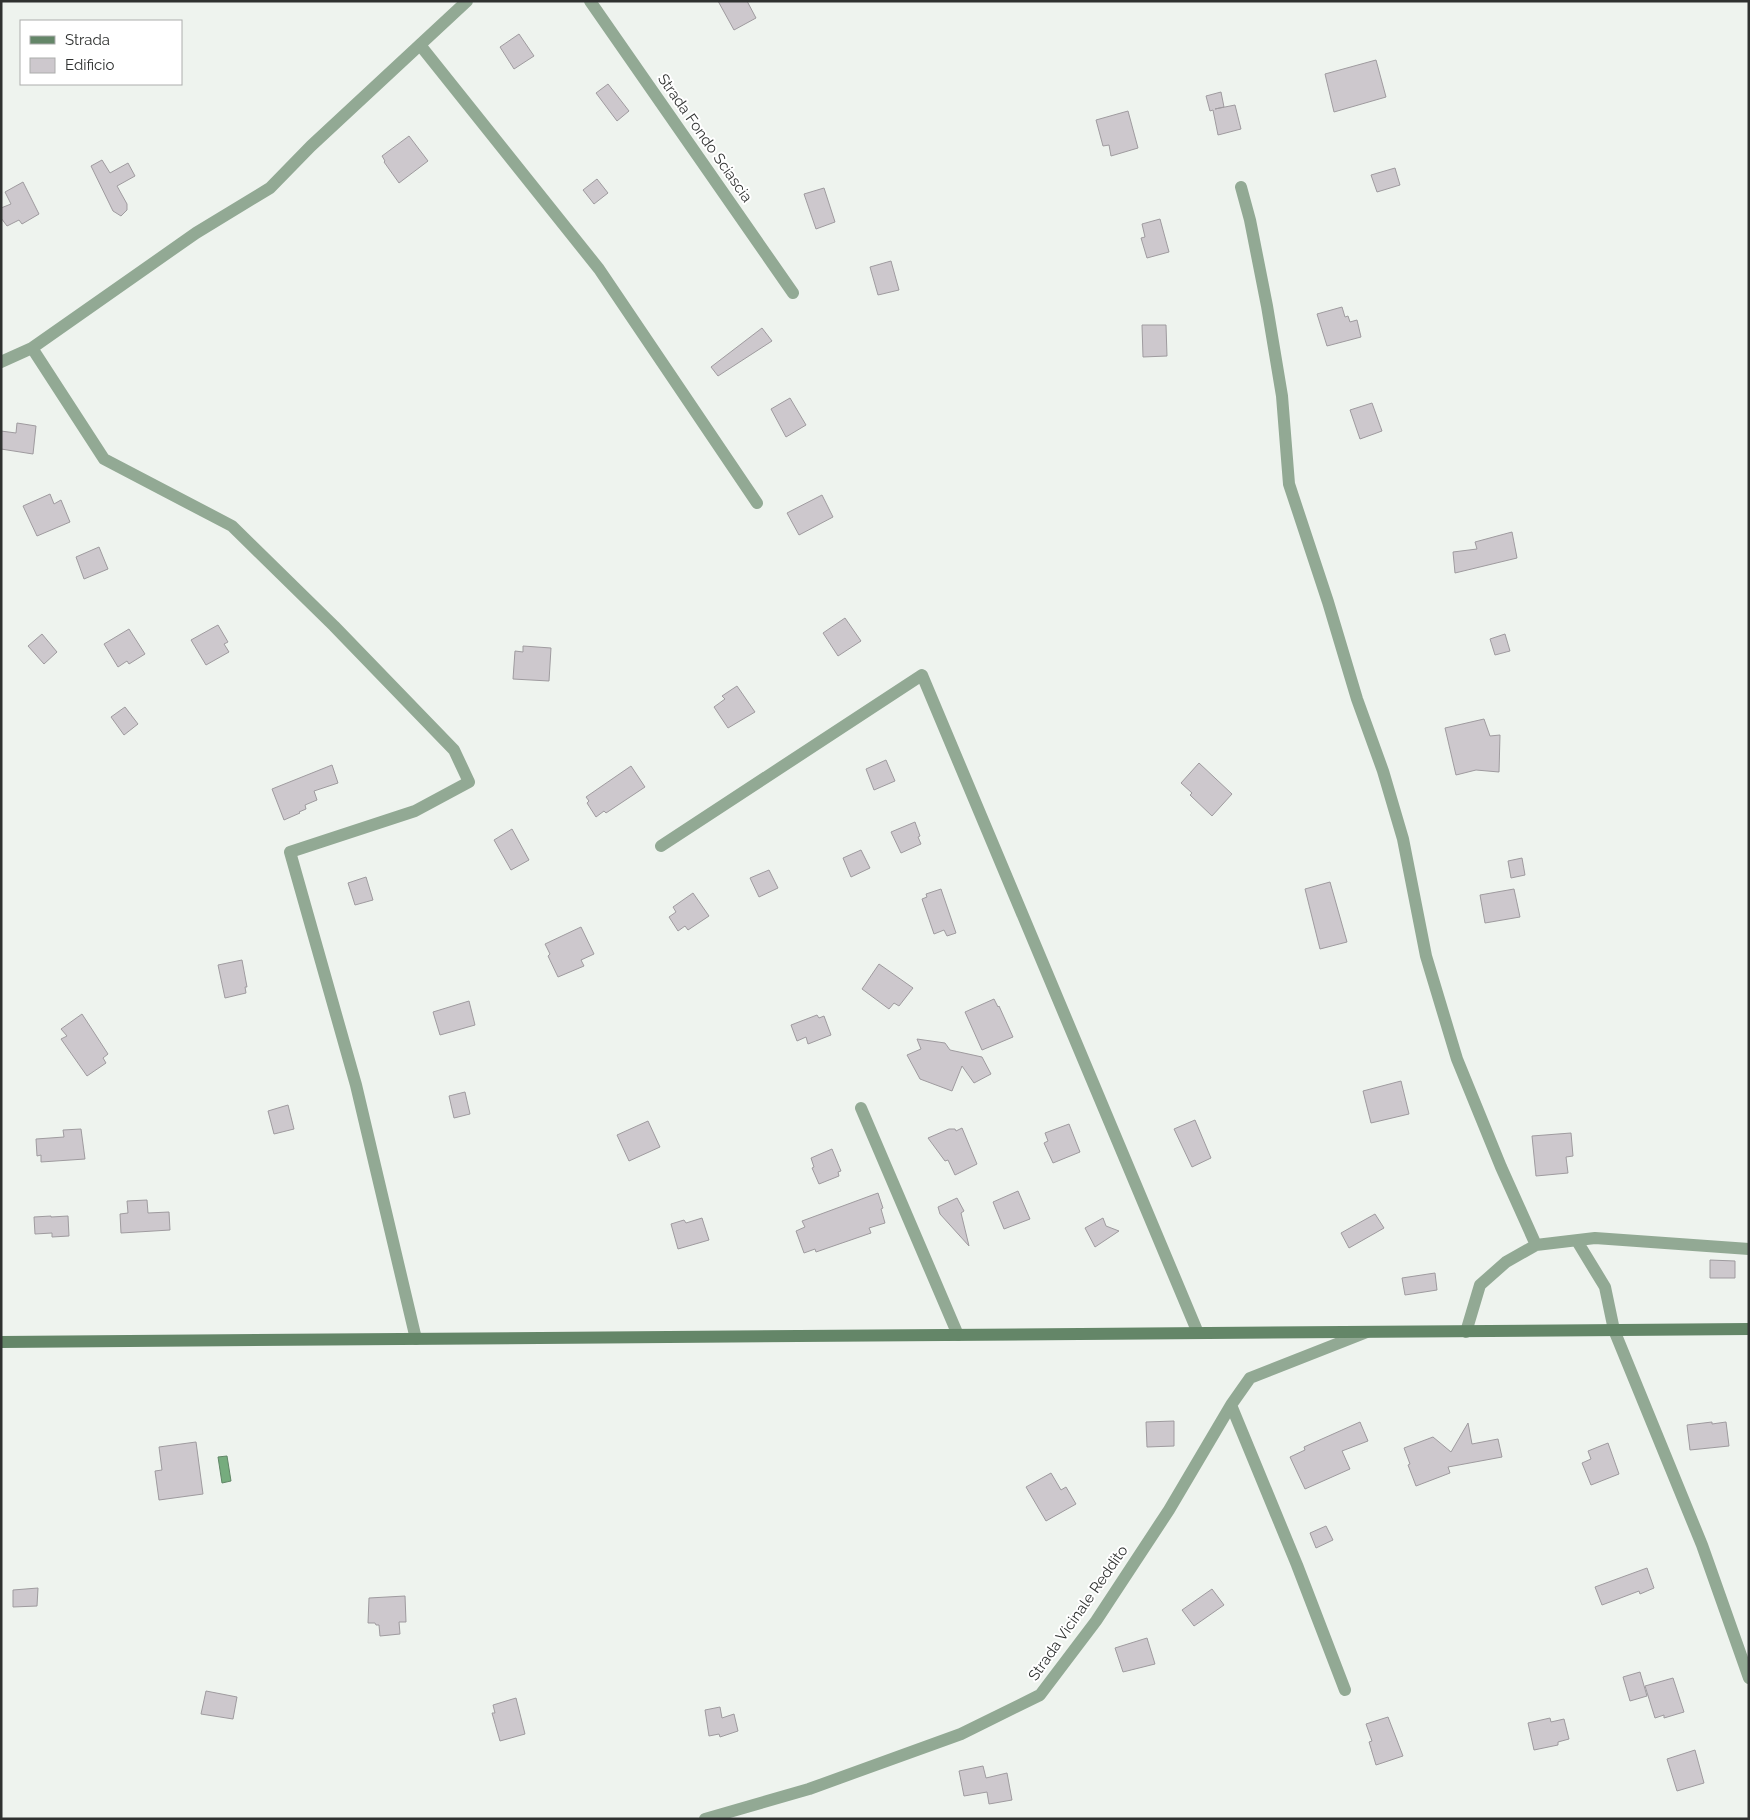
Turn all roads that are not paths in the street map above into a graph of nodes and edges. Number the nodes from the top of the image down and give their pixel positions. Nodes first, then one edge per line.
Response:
1 (467, 1) edge
2 (590, 1) edge
3 (420, 45) junction
4 (1241, 187) dead end
5 (793, 293) dead end
6 (32, 348) junction
7 (1, 362) edge
8 (757, 503) dead end
9 (661, 846) dead end
10 (861, 1108) dead end
11 (1577, 1241) junction
12 (1536, 1245) junction
13 (1749, 1249) edge
14 (1749, 1329) edge
15 (1614, 1330) junction
16 (1366, 1332) junction
17 (1466, 1332) junction
18 (1198, 1334) junction
19 (958, 1335) junction
20 (416, 1339) junction
21 (1, 1342) edge
22 (1231, 1405) junction
23 (1749, 1678) edge
24 (1345, 1690) dead end
25 (705, 1819) edge

1 - 3 street
2 - 5 street, Strada Fondo Sciascia
3 - 6 street
3 - 8 street
4 - 12 street
6 - 7 street
6 - 20 street
9 - 18 street
10 - 19 street
11 - 12 street
11 - 13 street
11 - 15 street
12 - 17 street
14 - 15 main road
15 - 17 main road
15 - 23 street
16 - 17 main road
16 - 18 main road
16 - 22 street, Strada Vicinale Reddito
18 - 19 main road
19 - 20 main road
20 - 21 main road
22 - 24 street
22 - 25 street, Strada Vicinale Reddito

